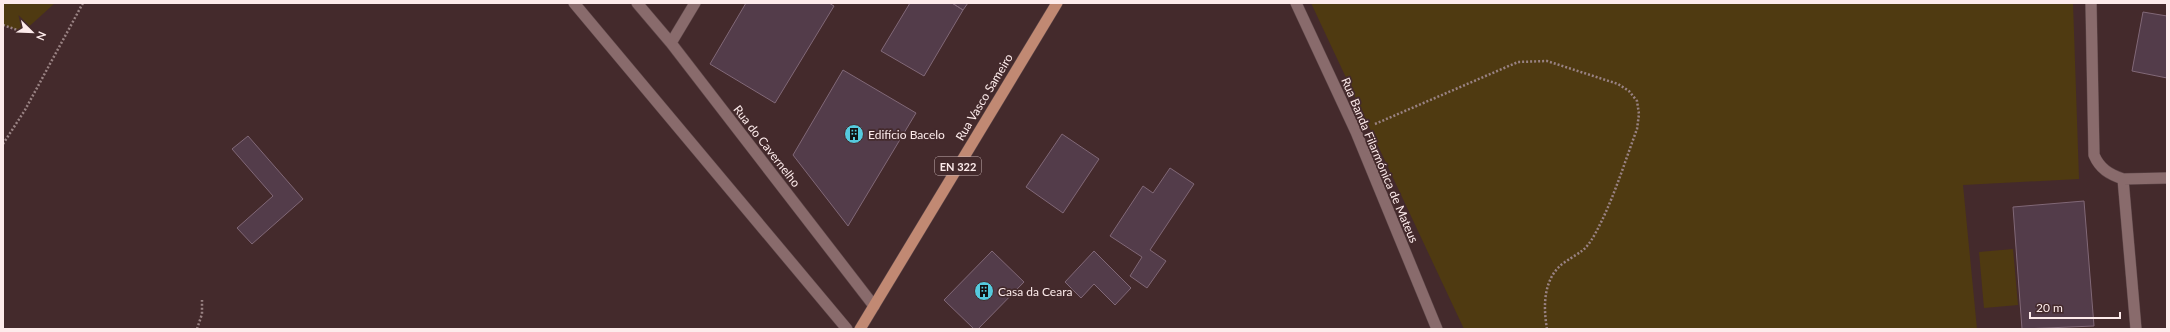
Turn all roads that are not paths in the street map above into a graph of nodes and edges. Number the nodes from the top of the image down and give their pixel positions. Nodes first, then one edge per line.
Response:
1 (574, 3) edge
2 (637, 3) edge
3 (695, 3) edge
4 (1057, 3) edge
5 (1296, 3) edge
6 (2091, 3) edge
7 (671, 43) junction
8 (2167, 178) edge
9 (2123, 179) junction
10 (874, 306) junction
11 (847, 329) edge
12 (860, 329) edge
13 (1437, 329) edge
14 (2136, 329) edge

1 - 11 street
2 - 7 street, Rua do Cavernelho
3 - 7 street
4 - 10 main road, Rua Vasco Sameiro / EN 322
5 - 13 street, Rua Banda Filarmónica de Mateus
6 - 9 street
7 - 10 street, Rua do Cavernelho
8 - 9 street
9 - 14 street
10 - 12 main road, Rua Vasco Sameiro / EN 322

